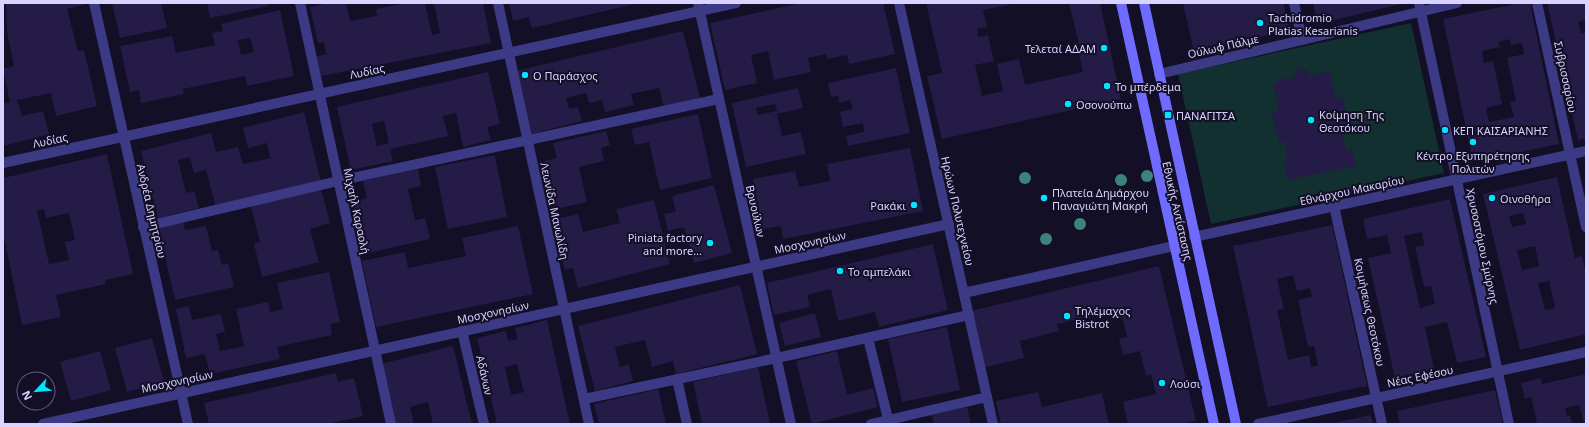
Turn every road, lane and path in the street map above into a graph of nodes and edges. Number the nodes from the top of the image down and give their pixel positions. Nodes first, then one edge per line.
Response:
1 (94, 3) edge
2 (300, 3) edge
3 (498, 3) edge
4 (736, 3) edge
5 (899, 3) edge
6 (1121, 3) edge
7 (1144, 3) edge
8 (1294, 3) edge
9 (1457, 3) edge
10 (1538, 3) edge
11 (699, 7) edge
12 (1420, 7) edge
13 (1302, 40) junction
14 (508, 52) junction
15 (1159, 74) junction
16 (319, 94) junction
17 (719, 99) junction
18 (124, 136) junction
19 (528, 142) junction
20 (1586, 151) edge
21 (1570, 154) junction
22 (3, 163) edge
23 (1456, 179) junction
24 (338, 181) junction
25 (1334, 206) junction
26 (949, 224) junction
27 (143, 227) junction
28 (1586, 227) edge
29 (1194, 237) junction
30 (1174, 246) junction
31 (756, 266) junction
32 (964, 293) junction
33 (564, 308) junction
34 (969, 315) junction
35 (462, 331) junction
36 (868, 338) junction
37 (375, 350) junction
38 (1586, 352) edge
39 (777, 358) junction
40 (1498, 372) junction
41 (677, 379) junction
42 (181, 392) junction
43 (987, 397) junction
44 (1376, 398) junction
45 (584, 399) junction
46 (888, 419) junction
47 (47, 423) edge
48 (188, 424) edge
49 (391, 424) edge
50 (484, 424) edge
51 (589, 424) edge
52 (687, 424) edge
53 (791, 424) edge
54 (871, 424) edge
55 (993, 424) edge
56 (1214, 424) edge
57 (1236, 424) edge
58 (1258, 424) edge
59 (1382, 424) edge
60 (1509, 424) edge

1 - 18 street, Ανδρέα Δημητρίου
2 - 16 street, Μιχαήλ Καραολή
3 - 14 street, Λεωνίδα Μανωλίδη
4 - 11 street, Λυδίας
5 - 26 street, Ηρώων Πολυτεχνείου
6 - 30 main road, Εθνικής Αντίστασης
7 - 15 main road, Εθνικής Αντίστασης
8 - 13 street
9 - 12 street, Ούλωφ Πάλμε
10 - 21 street, Συβρισσαρίου
11 - 14 street, Λυδίας
11 - 17 street, Βρυούλων
12 - 13 street, Ούλωφ Πάλμε
12 - 23 street, Χρυσοστόμου Σμύρνης
13 - 15 street, Ούλωφ Πάλμε
14 - 16 street, Λυδίας
14 - 19 street, Λεωνίδα Μανωλίδη
15 - 29 main road, Εθνικής Αντίστασης
16 - 18 street, Λυδίας
16 - 24 street, Μιχαήλ Καραολή
17 - 19 street
17 - 31 street, Βρυούλων
18 - 22 street, Λυδίας
18 - 27 street, Ανδρέα Δημητρίου
19 - 24 street
19 - 33 street, Λεωνίδα Μανωλίδη
20 - 21 street, Εθνάρχου Μακαρίου
21 - 23 street, Εθνάρχου Μακαρίου
21 - 28 street, Συβρισσαρίου
23 - 25 street, Εθνάρχου Μακαρίου
23 - 40 street, Χρυσοστόμου Σμύρνης
24 - 27 street
24 - 37 street, Μιχαήλ Καραολή
25 - 29 street, Εθνάρχου Μακαρίου
25 - 44 street, Κοιμήσεως Θεοτόκου
26 - 31 street, Μοσχονησίων
26 - 32 street, Ηρώων Πολυτεχνείου
27 - 42 street, Ανδρέα Δημητρίου
29 - 57 main road, Εθνικής Αντίστασης
30 - 32 street
30 - 56 main road, Εθνικής Αντίστασης
31 - 33 street, Μοσχονησίων
31 - 39 street, Βρυούλων
32 - 34 street, Ηρώων Πολυτεχνείου
33 - 35 street, Μοσχονησίων
33 - 45 street, Λεωνίδα Μανωλίδη
34 - 36 street
34 - 43 street, Ηρώων Πολυτεχνείου
35 - 37 street, Μοσχονησίων
35 - 50 street, Αδάνων
36 - 39 street
36 - 46 street
37 - 42 street, Μοσχονησίων
37 - 49 street, Μιχαήλ Καραολή
38 - 40 street, Νέας Εφέσου
39 - 41 street
39 - 53 street, Βρυούλων
40 - 44 street, Νέας Εφέσου
40 - 60 street, Χρυσοστόμου Σμύρνης
41 - 45 street
41 - 52 street
42 - 47 street, Μοσχονησίων
42 - 48 street, Ανδρέα Δημητρίου
43 - 46 street
43 - 55 street, Ηρώων Πολυτεχνείου
44 - 58 street, Νέας Εφέσου
44 - 59 street, Κοιμήσεως Θεοτόκου
45 - 51 street, Λεωνίδα Μανωλίδη
46 - 54 street

